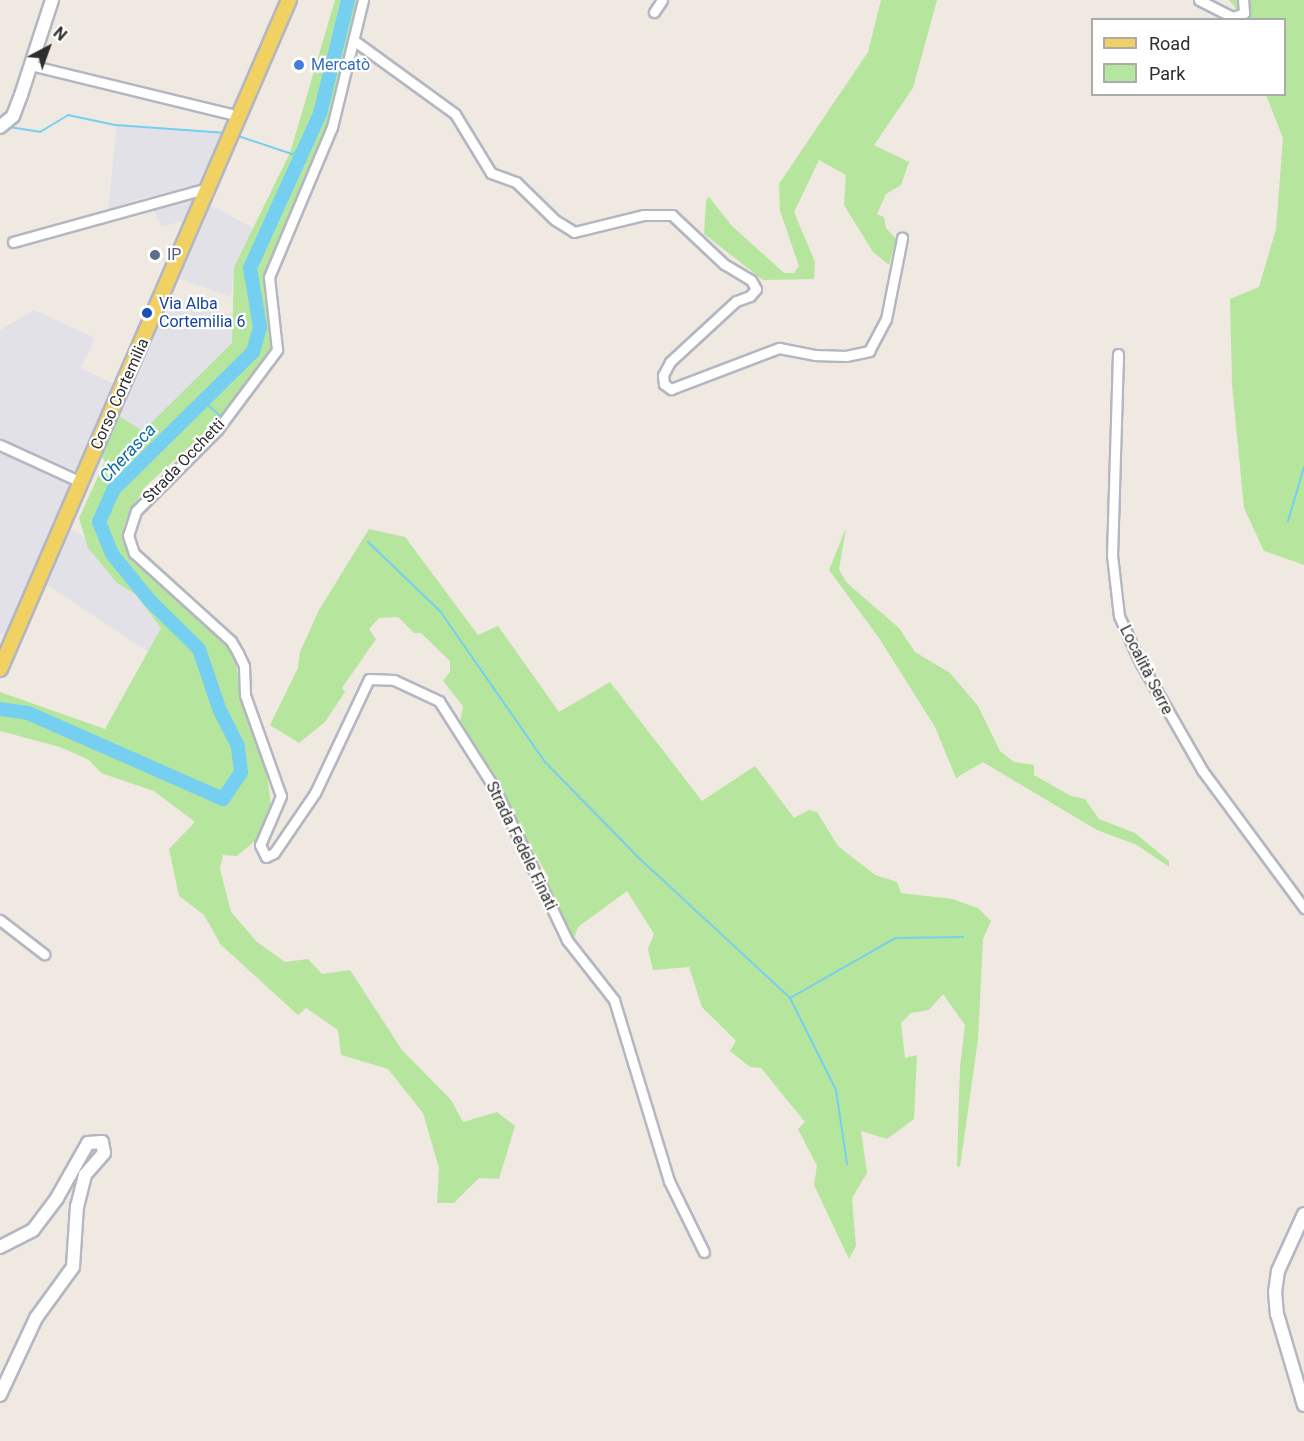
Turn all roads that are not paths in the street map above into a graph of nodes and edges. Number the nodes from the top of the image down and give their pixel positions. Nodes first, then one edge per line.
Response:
1 (52, 0) edge
2 (289, 0) edge
3 (363, 0) edge
4 (662, 0) edge
5 (1199, 0) edge
6 (1243, 0) edge
7 (654, 12) dead end
8 (356, 42) junction
9 (30, 65) junction
10 (5, 120) edge
11 (231, 134) junction
12 (208, 188) junction
13 (902, 238) dead end
14 (13, 242) dead end
15 (1118, 354) dead end
16 (0, 445) edge
17 (81, 482) junction
18 (0, 669) edge
19 (266, 857) joint
20 (1304, 908) edge
21 (0, 920) edge
22 (44, 954) dead end
23 (1304, 1214) edge
24 (0, 1247) edge
25 (704, 1252) dead end
26 (0, 1395) edge
27 (1304, 1405) edge

1 - 9 street
2 - 11 main road, Corso Cortemilia
3 - 8 street, Strada Occhetti
4 - 7 street
5 - 6 street
8 - 13 street
8 - 19 street, Strada Occhetti
9 - 10 street
9 - 11 street
11 - 12 main road, Corso Cortemilia
12 - 14 street
12 - 17 main road, Corso Cortemilia
15 - 20 street, Località Serre
16 - 17 street
17 - 18 main road, Corso Cortemilia
19 - 25 street, Strada Fedele Finati
21 - 22 street
23 - 27 street
24 - 26 street

